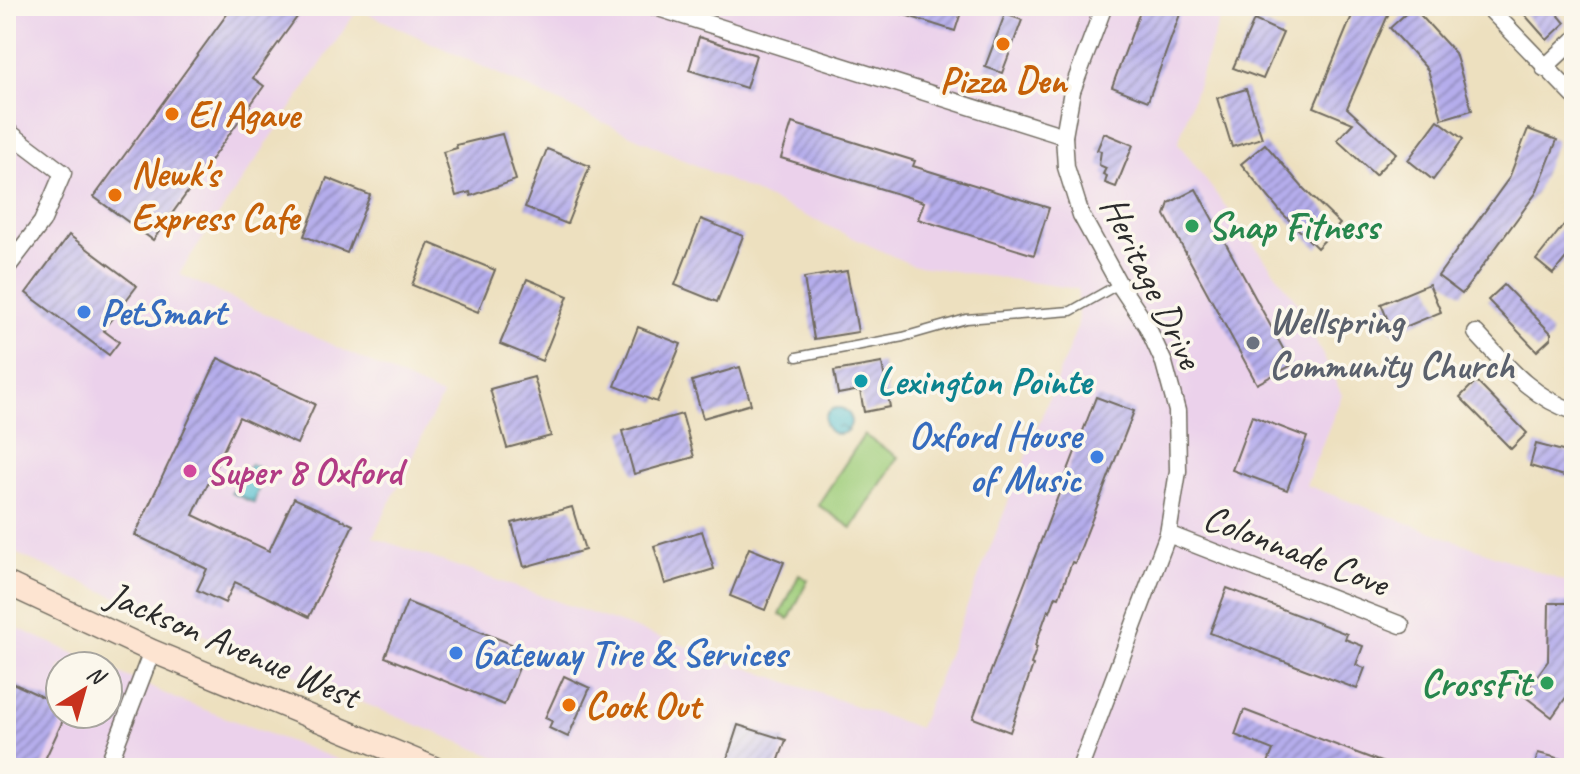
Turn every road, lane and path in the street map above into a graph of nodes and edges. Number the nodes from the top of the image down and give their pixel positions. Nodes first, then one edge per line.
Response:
1 (652, 6) edge
2 (1104, 6) edge
3 (1487, 6) edge
4 (1574, 40) edge
5 (1544, 68) junction
6 (1574, 96) edge
7 (6, 130) edge
8 (1064, 136) junction
9 (6, 269) edge
10 (1119, 284) junction
11 (1476, 333) dead end
12 (797, 357) dead end
13 (1574, 411) edge
14 (1168, 534) junction
15 (6, 583) edge
16 (1401, 625) dead end
17 (152, 651) junction
18 (1084, 767) edge
19 (107, 768) edge
20 (434, 768) edge

1 - 8 street
2 - 8 street, Heritage Drive
3 - 5 street
4 - 5 street
5 - 6 street
7 - 9 street
8 - 10 street, Heritage Drive
10 - 12 lane
10 - 14 street, Heritage Drive
11 - 13 street
14 - 16 street, Colonnade Cove
14 - 18 street, Heritage Drive
15 - 17 main road, Jackson Avenue West
17 - 19 street
17 - 20 main road, Jackson Avenue West

